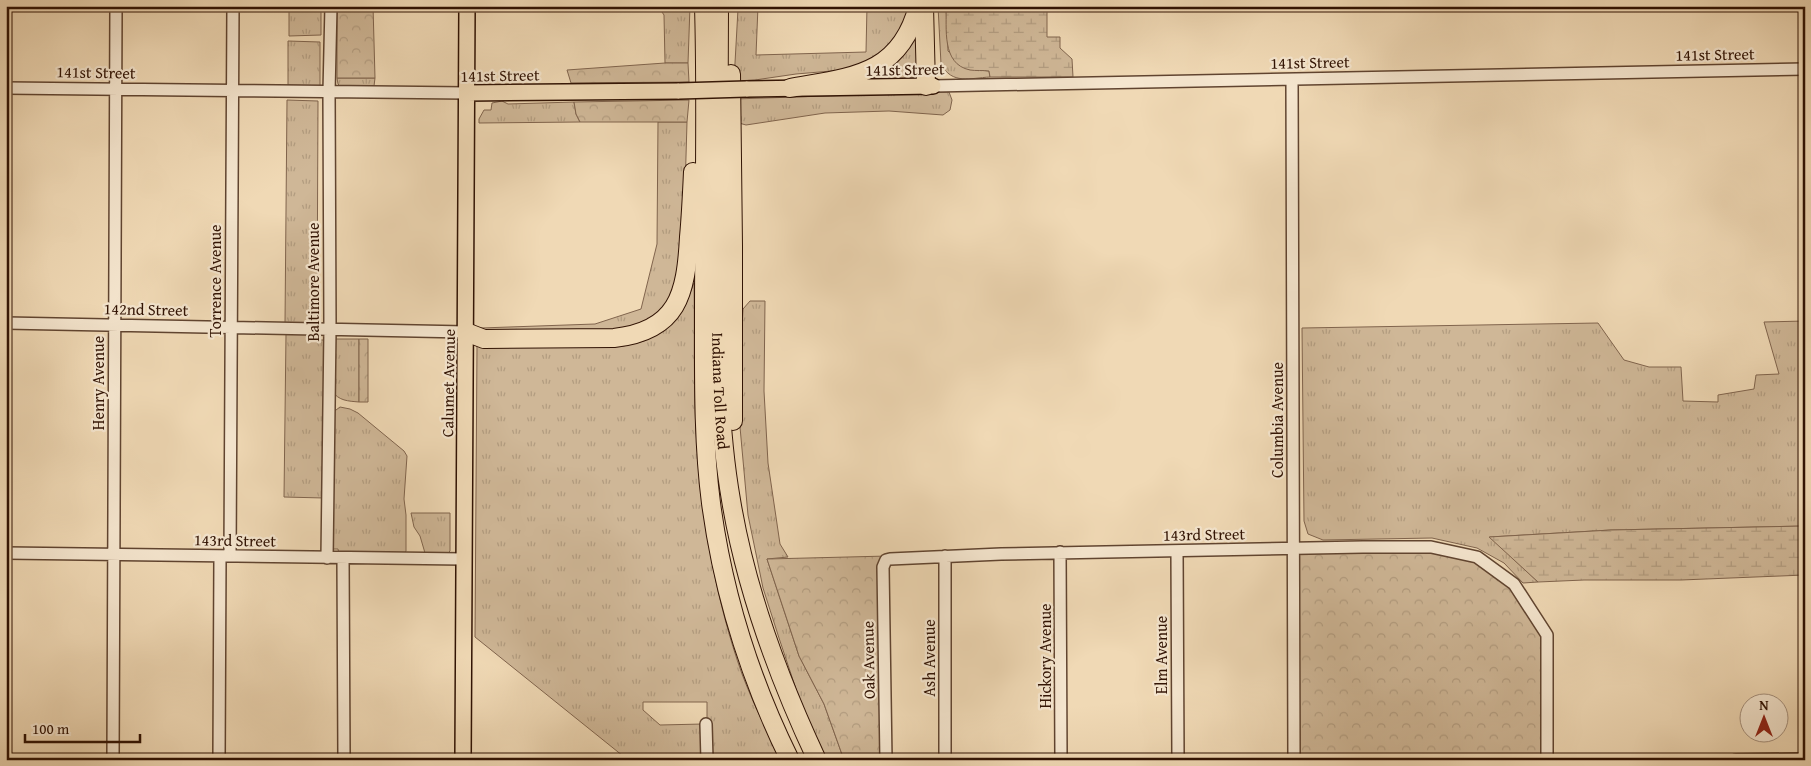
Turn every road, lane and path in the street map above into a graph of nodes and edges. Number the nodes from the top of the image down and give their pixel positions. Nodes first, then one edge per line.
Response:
1 (116, 6) edge
2 (233, 6) edge
3 (331, 6) edge
4 (467, 6) edge
5 (704, 6) edge
6 (719, 6) edge
7 (731, 6) edge
8 (918, 6) edge
9 (924, 6) edge
10 (932, 6) edge
11 (704, 67) junction
12 (1805, 69) edge
13 (1292, 80) junction
14 (930, 86) junction
15 (6, 88) edge
16 (790, 88) junction
17 (116, 89) junction
18 (232, 90) junction
19 (329, 92) junction
20 (467, 93) junction
21 (6, 323) edge
22 (115, 325) junction
23 (231, 327) junction
24 (330, 329) junction
25 (466, 332) junction
26 (739, 541) junction
27 (1293, 548) junction
28 (1177, 551) junction
29 (1060, 552) junction
30 (6, 554) edge
31 (114, 555) junction
32 (225, 556) junction
33 (945, 556) junction
34 (327, 558) junction
35 (343, 558) junction
36 (463, 559) junction
37 (886, 560) joint
38 (706, 724) dead end
39 (1805, 759) edge
40 (113, 760) edge
41 (219, 760) edge
42 (344, 760) edge
43 (463, 760) edge
44 (707, 760) edge
45 (790, 760) edge
46 (817, 760) edge
47 (886, 760) edge
48 (945, 760) edge
49 (1061, 760) edge
50 (1178, 760) edge
51 (1294, 760) edge
52 (1547, 760) edge
53 (1736, 760) edge

1 - 17 street, Henry Avenue
2 - 18 street, Torrence Avenue
3 - 19 street, Baltimore Avenue
4 - 20 main road, Calumet Avenue
5 - 11 highway, Indiana Toll Road
6 - 26 highway, Indiana Toll Road
7 - 26 highway
8 - 16 highway
9 - 14 highway
10 - 14 highway
11 - 25 highway
11 - 45 highway, Indiana Toll Road
12 - 13 street, 141st Street
13 - 14 street, 141st Street
13 - 27 street, Columbia Avenue
14 - 16 main road, 141st Street
15 - 17 street, 141st Street
16 - 20 main road, 141st Street, bridge
17 - 18 street, 141st Street
17 - 22 street, Henry Avenue
18 - 19 street, 141st Street
18 - 23 street, Torrence Avenue
19 - 20 street, 141st Street
19 - 24 street, Baltimore Avenue
20 - 25 main road, Calumet Avenue
21 - 22 street, 142nd Street
22 - 23 street, 142nd Street
22 - 31 street, Henry Avenue
23 - 24 street, 142nd Street
23 - 32 street, Torrence Avenue
24 - 25 street, 142nd Street
24 - 34 street, Baltimore Avenue
25 - 36 main road, Calumet Avenue
26 - 46 highway, Indiana Toll Road
27 - 28 street, 143rd Street
27 - 51 street, Columbia Avenue
27 - 52 street, 143rd Street
28 - 29 street, 143rd Street
28 - 50 street, Elm Avenue
29 - 33 street, 143rd Street
29 - 49 street, Hickory Avenue
30 - 31 street, 143rd Street
31 - 32 street, 143rd Street
31 - 40 street, Henry Avenue
32 - 34 street, 143rd Street
32 - 41 street, Torrence Avenue
33 - 37 street, 143rd Street
33 - 48 street, Ash Avenue
34 - 35 street, 143rd Street
35 - 36 street, 143rd Street
35 - 42 street
36 - 43 main road, Calumet Avenue
37 - 47 street, Oak Avenue
38 - 44 street
39 - 53 street

